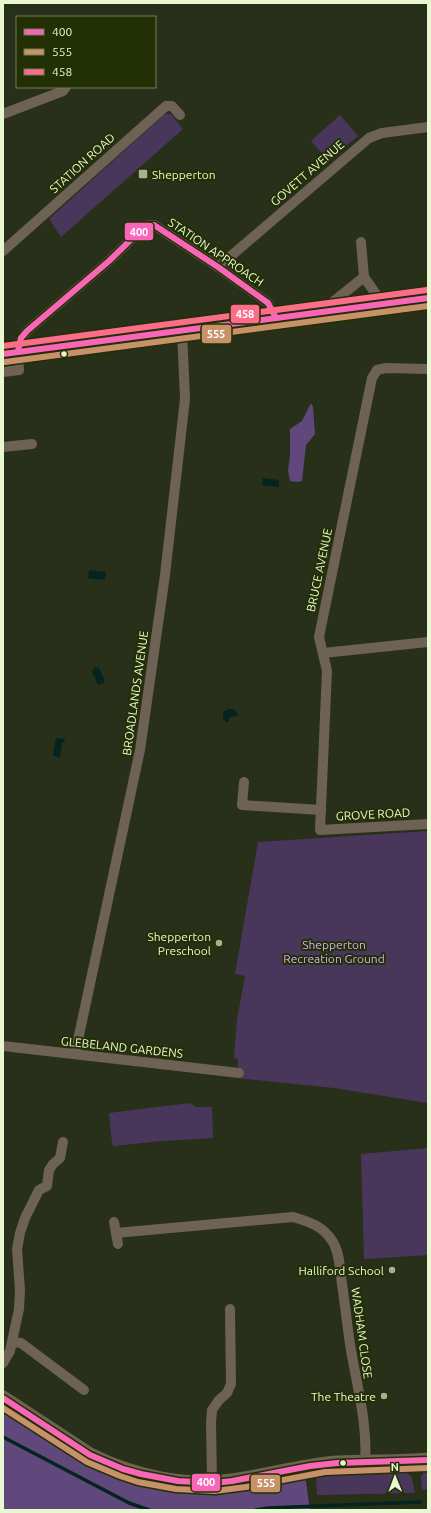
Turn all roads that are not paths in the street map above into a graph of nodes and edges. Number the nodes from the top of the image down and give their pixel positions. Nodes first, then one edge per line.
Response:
1 (65, 88) edge
2 (3, 114) edge
3 (180, 115) dead end
4 (428, 127) edge
5 (361, 242) dead end
6 (3, 251) edge
7 (218, 268) junction
8 (364, 277) junction
9 (428, 298) edge
10 (383, 304) junction
11 (331, 311) junction
12 (276, 318) junction
13 (182, 330) junction
14 (8, 352) edge
15 (428, 369) edge
16 (3, 372) edge
17 (32, 444) dead end
18 (3, 447) edge
19 (428, 642) edge
20 (323, 653) junction
21 (244, 782) dead end
22 (321, 810) junction
23 (428, 824) edge
24 (320, 830) joint
25 (3, 1046) edge
26 (75, 1054) junction
27 (239, 1073) dead end
28 (63, 1142) dead end
29 (114, 1222) dead end
30 (116, 1233) junction
31 (118, 1244) dead end
32 (230, 1309) dead end
33 (12, 1342) junction
34 (3, 1363) edge
35 (84, 1390) dead end
36 (3, 1398) edge
37 (428, 1460) edge
38 (365, 1462) junction
39 (212, 1483) junction

1 - 2 street
3 - 6 street, STATION ROAD
4 - 7 street, GOVETT AVENUE
5 - 8 street
7 - 12 street, STATION APPROACH
7 - 14 street, STATION APPROACH
8 - 10 street
8 - 11 street
9 - 10 main road
10 - 11 main road
11 - 12 main road
12 - 13 main road
13 - 14 main road
13 - 26 street, BROADLANDS AVENUE
14 - 16 street
15 - 20 street, BRUCE AVENUE
17 - 18 street
19 - 20 street
20 - 22 street, BRUCE AVENUE
21 - 22 street
22 - 24 street, BRUCE AVENUE
23 - 24 street, GROVE ROAD
25 - 26 street, GLEBELAND GARDENS
26 - 27 street, GLEBELAND GARDENS
28 - 33 street
29 - 30 street
30 - 31 street
30 - 38 street, WADHAM CLOSE
32 - 39 street
33 - 34 street
33 - 35 street
36 - 39 main road
37 - 38 main road
38 - 39 main road

